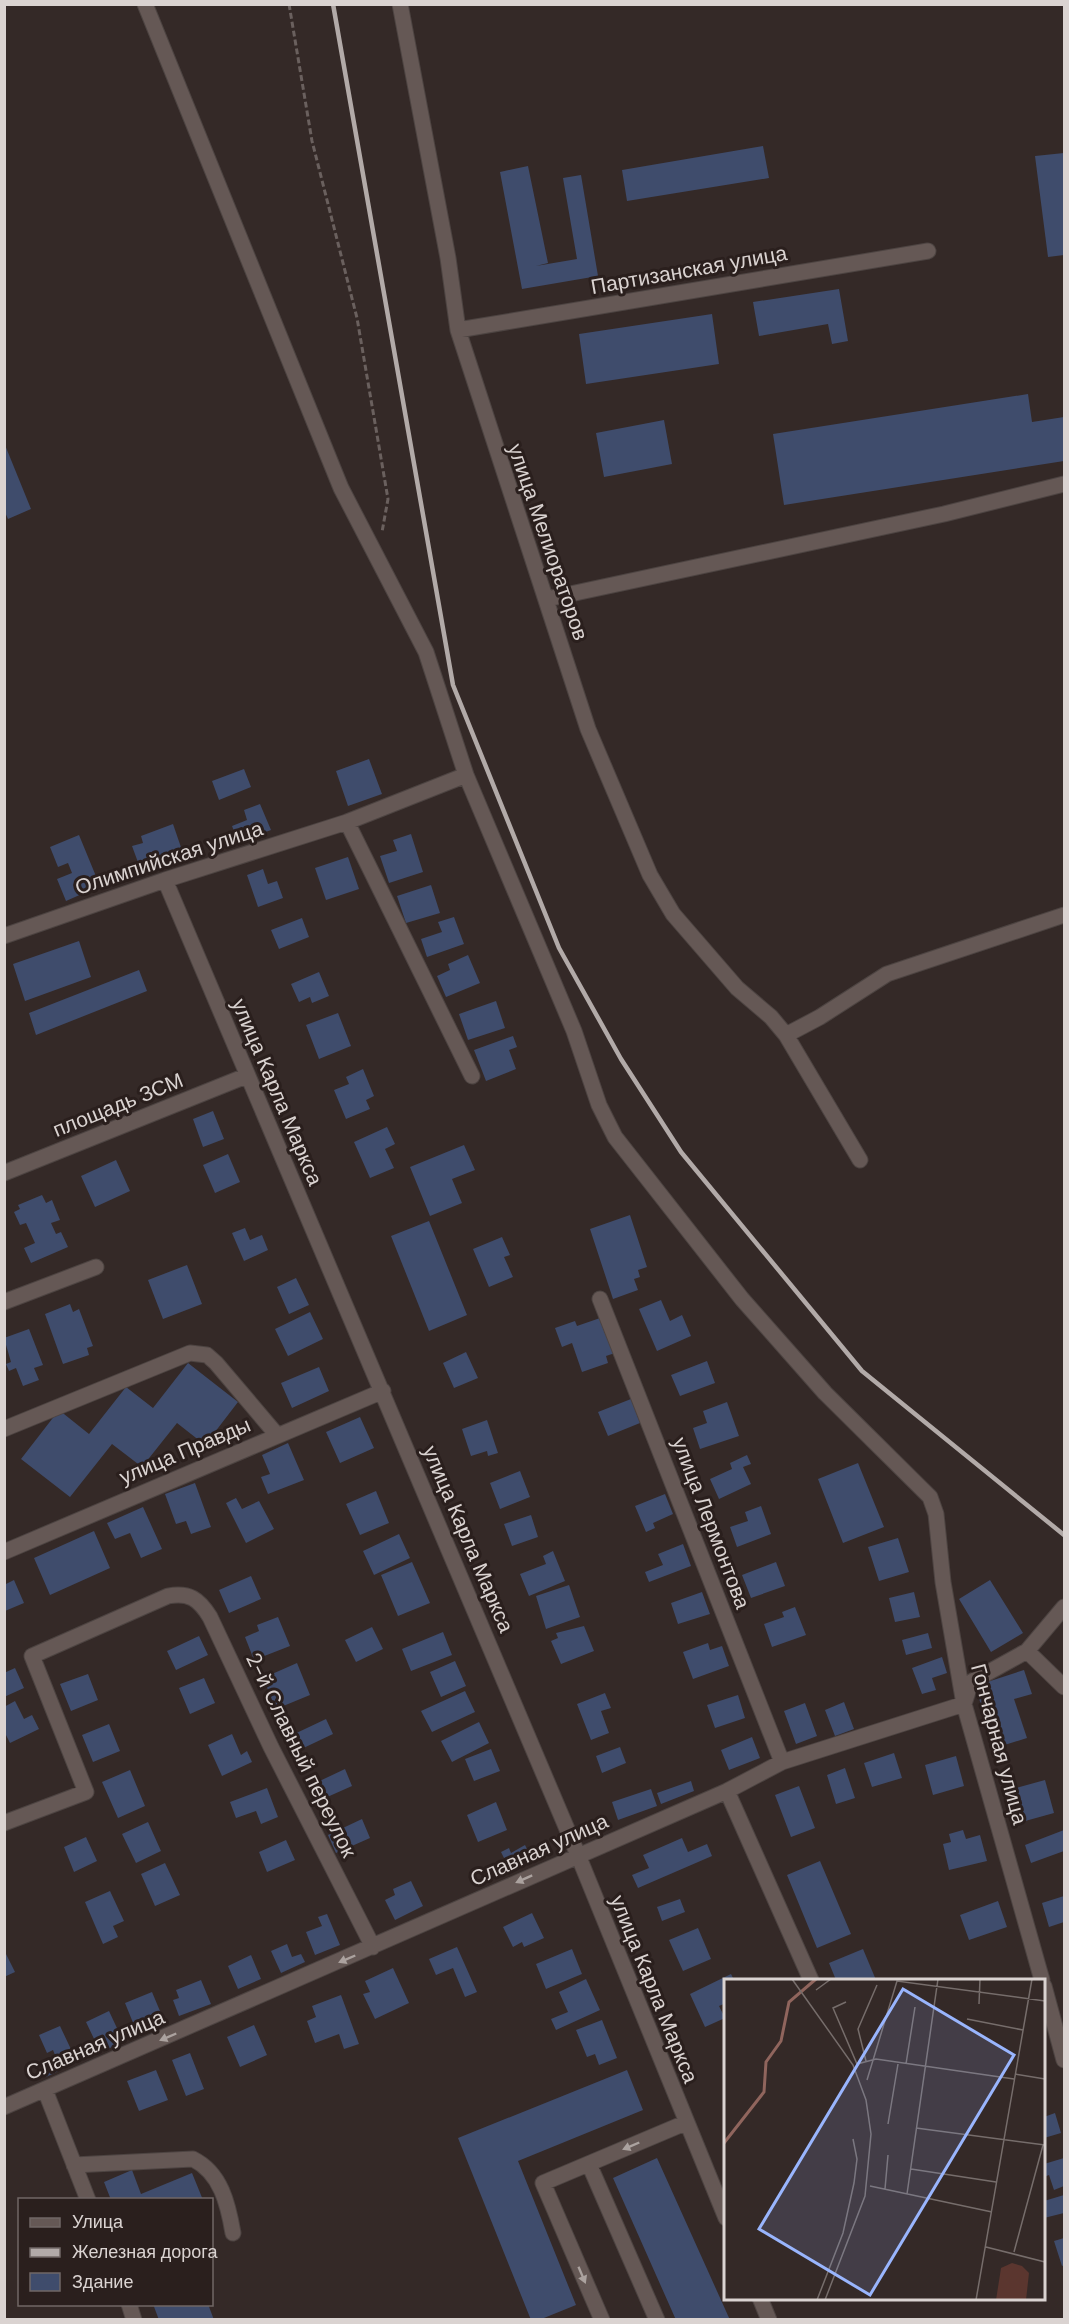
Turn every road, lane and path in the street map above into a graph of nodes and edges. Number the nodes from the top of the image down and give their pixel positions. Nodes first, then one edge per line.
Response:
1 (145, 4) edge
2 (288, 4) edge
3 (400, 4) edge
4 (928, 251) dead end
5 (458, 330) junction
6 (1065, 484) edge
7 (374, 549) junction
8 (547, 599) junction
9 (466, 776) junction
10 (347, 822) junction
11 (165, 880) junction
12 (1065, 915) edge
13 (4, 936) edge
14 (786, 1035) junction
15 (246, 1076) junction
16 (472, 1076) dead end
17 (860, 1160) dead end
18 (4, 1173) edge
19 (96, 1268) dead end
20 (600, 1299) dead end
21 (4, 1302) edge
22 (383, 1391) junction
23 (4, 1429) edge
24 (277, 1435) junction
25 (4, 1552) edge
26 (1065, 1607) edge
27 (1028, 1651) junction
28 (1065, 1687) edge
29 (964, 1704) junction
30 (782, 1762) junction
31 (727, 1791) junction
32 (4, 1823) edge
33 (578, 1855) junction
34 (373, 1947) junction
35 (811, 1979) edge
36 (1042, 1979) edge
37 (1045, 1990) edge
38 (1065, 2060) edge
39 (45, 2090) junction
40 (4, 2107) edge
41 (685, 2123) junction
42 (589, 2164) junction
43 (74, 2165) junction
44 (88, 2198) edge
45 (724, 2213) edge
46 (233, 2233) dead end
47 (761, 2300) edge
48 (602, 2319) edge
49 (657, 2319) edge
50 (769, 2319) edge

1 - 7 street
2 - 7 path
3 - 5 street, улица Мелиораторов
4 - 5 street, Партизанская улица
5 - 8 street, улица Мелиораторов
6 - 8 street
7 - 9 street
8 - 14 street, улица Мелиораторов
9 - 10 street, Олимпийская улица
9 - 29 street, Гончарная улица
10 - 11 street, Олимпийская улица
10 - 16 street
11 - 13 street, Олимпийская улица
11 - 15 street, улица Карла Маркса
12 - 14 street
14 - 17 street, улица Мелиораторов
15 - 18 street, площадь ЗСМ
15 - 22 street, улица Карла Маркса
19 - 21 street
20 - 30 street, улица Лермонтова
22 - 24 street, улица Правды
22 - 33 street, улица Карла Маркса
23 - 24 street
24 - 25 street, улица Правды
26 - 27 street
27 - 28 street
27 - 29 street
29 - 30 street, Славная улица
29 - 36 street, Гончарная улица
30 - 31 street, Славная улица
31 - 33 street, Славная улица
31 - 35 street
32 - 34 street, 2-й Славный переулок
33 -> 34 street, Славная улица
33 - 41 street, улица Карла Маркса
34 -> 39 street, Славная улица
37 - 38 street
39 - 40 street, Славная улица
39 - 43 street
41 -> 42 street
41 - 45 street, улица Карла Маркса
42 -> 48 street
42 - 49 street
43 - 44 street
43 - 46 street
47 - 50 street

